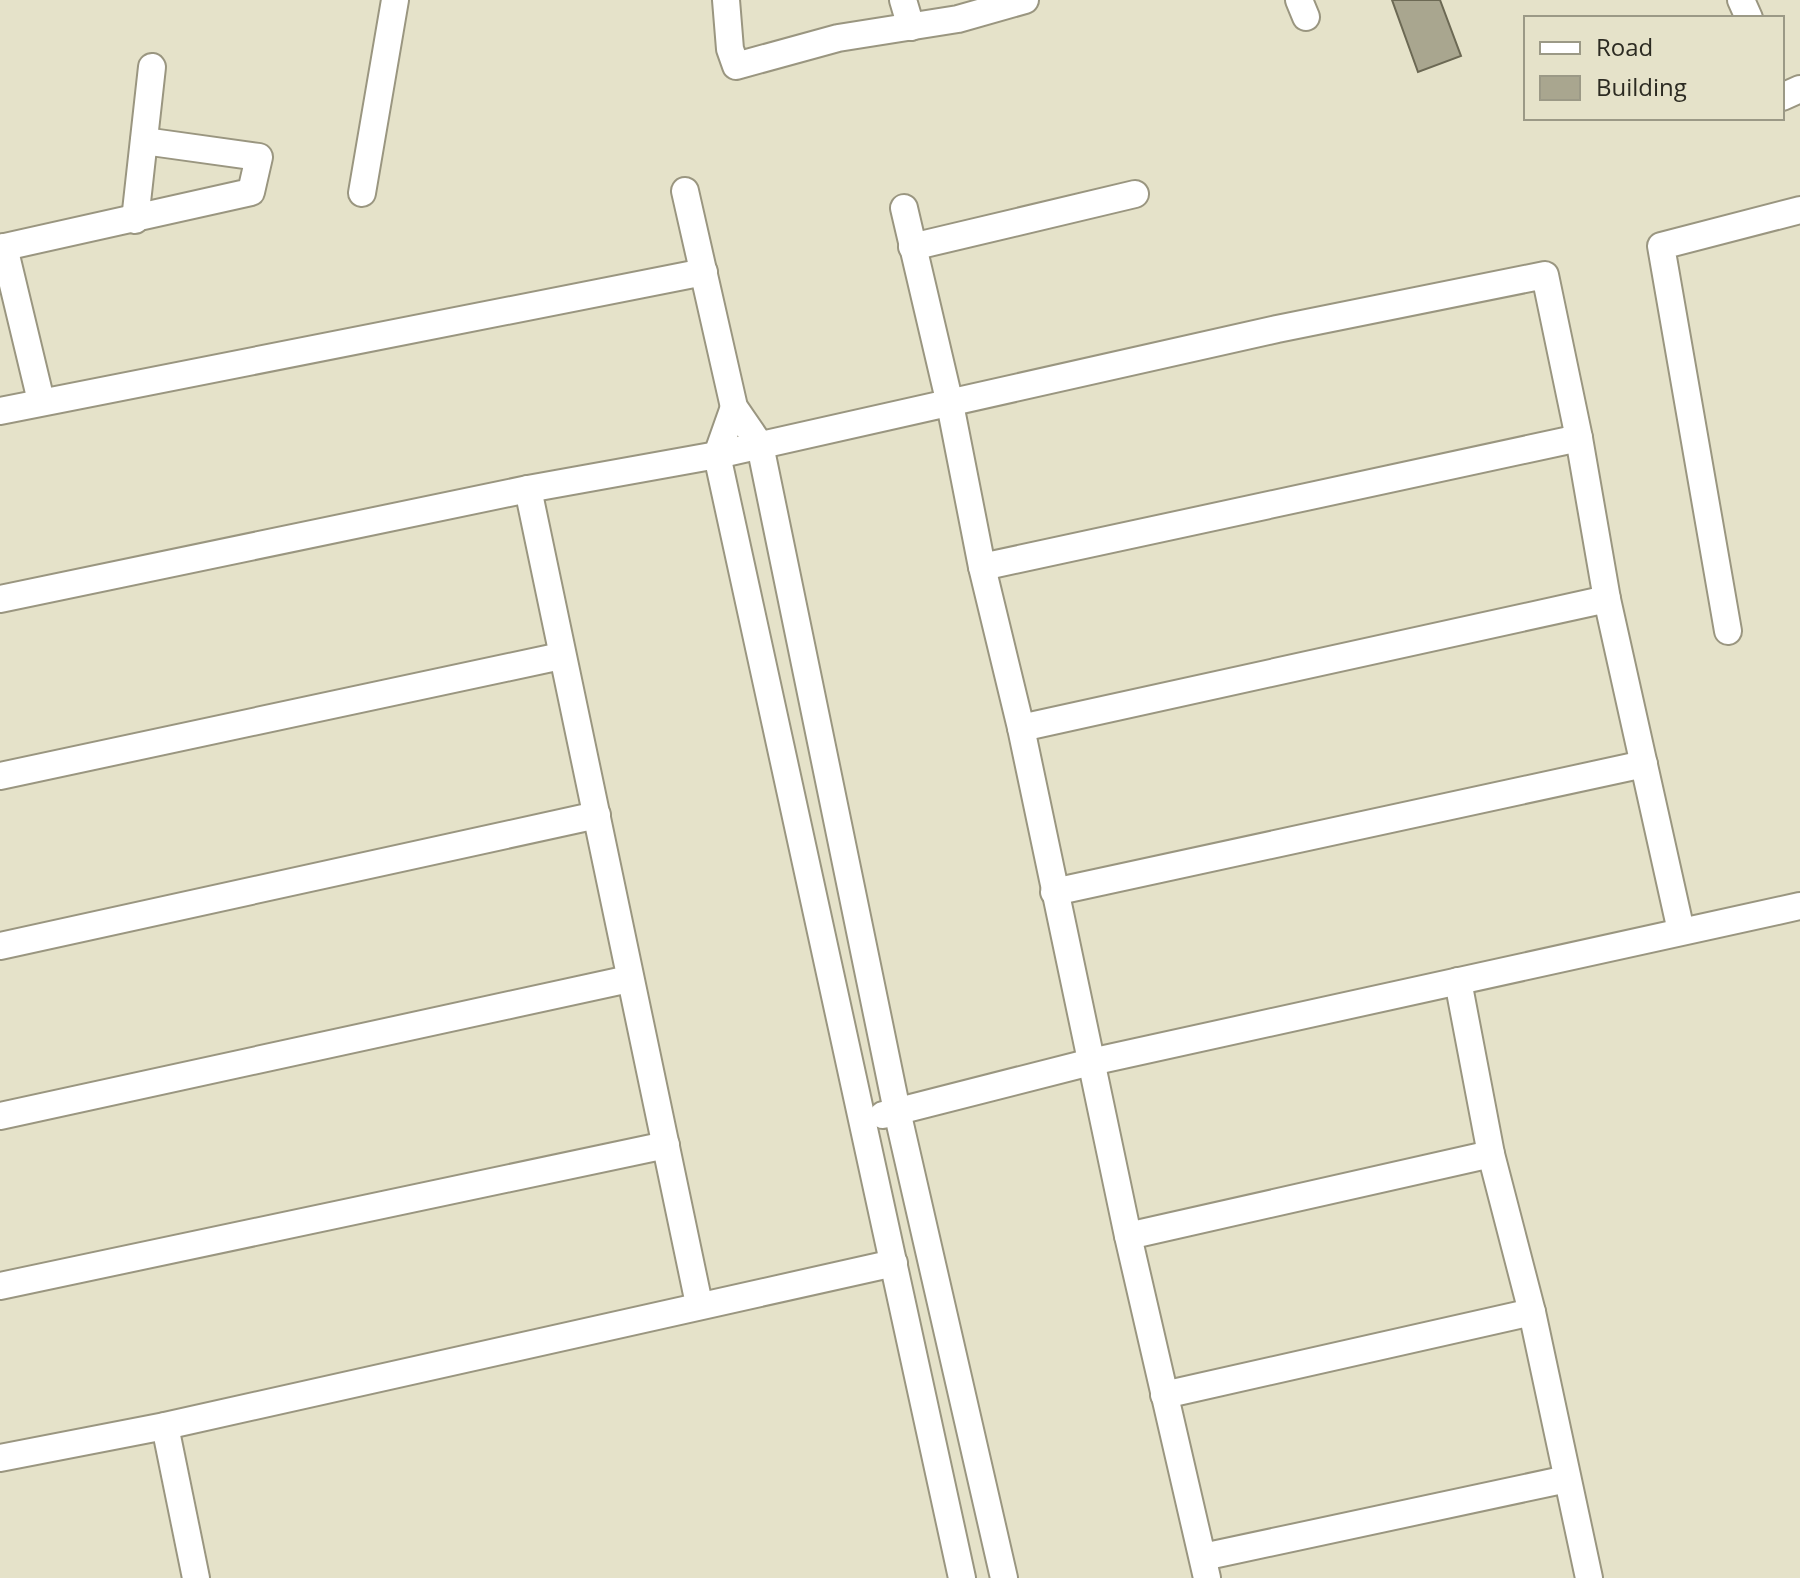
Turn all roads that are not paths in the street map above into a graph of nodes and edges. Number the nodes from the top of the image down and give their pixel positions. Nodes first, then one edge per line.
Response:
1 (395, 0) edge
2 (726, 0) edge
3 (903, 0) edge
4 (1025, 0) edge
5 (911, 27) junction
6 (152, 67) dead end
7 (144, 141) junction
8 (685, 191) dead end
9 (362, 193) dead end
10 (1135, 194) dead end
11 (904, 208) dead end
12 (1800, 210) edge
13 (135, 220) junction
14 (912, 247) junction
15 (2, 248) edge
16 (704, 272) junction
17 (41, 401) junction
18 (950, 404) junction
19 (734, 407) junction
20 (0, 411) edge
21 (1579, 438) junction
22 (760, 445) junction
23 (717, 455) junction
24 (528, 489) junction
25 (982, 567) junction
26 (0, 599) edge
27 (1607, 599) junction
28 (1728, 631) dead end
29 (561, 656) junction
30 (1021, 728) junction
31 (1644, 764) junction
32 (0, 776) edge
33 (597, 815) junction
34 (1054, 892) junction
35 (1800, 906) edge
36 (1681, 931) junction
37 (0, 946) edge
38 (629, 979) junction
39 (1458, 981) junction
40 (1091, 1062) junction
41 (897, 1111) junction
42 (0, 1116) edge
43 (862, 1120) junction
44 (666, 1145) junction
45 (1491, 1154) junction
46 (1128, 1236) junction
47 (894, 1263) junction
48 (0, 1286) edge
49 (699, 1304) junction
50 (1532, 1312) junction
51 (1164, 1395) junction
52 (165, 1426) junction
53 (0, 1458) edge
54 (1567, 1479) junction
55 (1205, 1568) edge
56 (196, 1578) edge
57 (962, 1578) edge
58 (1004, 1578) edge
59 (1589, 1578) edge

1 - 9 street
2 - 5 street
3 - 5 street
4 - 5 street
6 - 7 street
7 - 13 street
7 - 13 street
8 - 16 street
10 - 14 street
11 - 14 street
12 - 28 street
13 - 15 street
14 - 18 street
15 - 17 street
16 - 17 street
16 - 19 street
17 - 20 street
18 - 21 street
18 - 22 street
18 - 25 street
19 - 22 street
19 - 23 street
21 - 25 street
21 - 27 street
22 - 23 street
22 - 41 street
23 - 24 street
23 - 43 street
24 - 26 street
24 - 29 street
25 - 30 street
27 - 30 street
27 - 31 street
29 - 32 street
29 - 33 street
30 - 34 street
31 - 34 street
31 - 36 street
33 - 37 street
33 - 38 street
34 - 40 street
35 - 36 street
36 - 39 street
38 - 42 street
38 - 44 street
39 - 40 street
39 - 45 street
40 - 41 street
40 - 46 street
41 - 43 street
41 - 58 street
43 - 47 street
44 - 48 street
44 - 49 street
45 - 46 street
45 - 50 street
46 - 51 street
47 - 49 street
47 - 57 street
49 - 52 street
50 - 51 street
50 - 54 street
51 - 55 street
52 - 53 street
52 - 56 street
54 - 55 street
54 - 59 street

